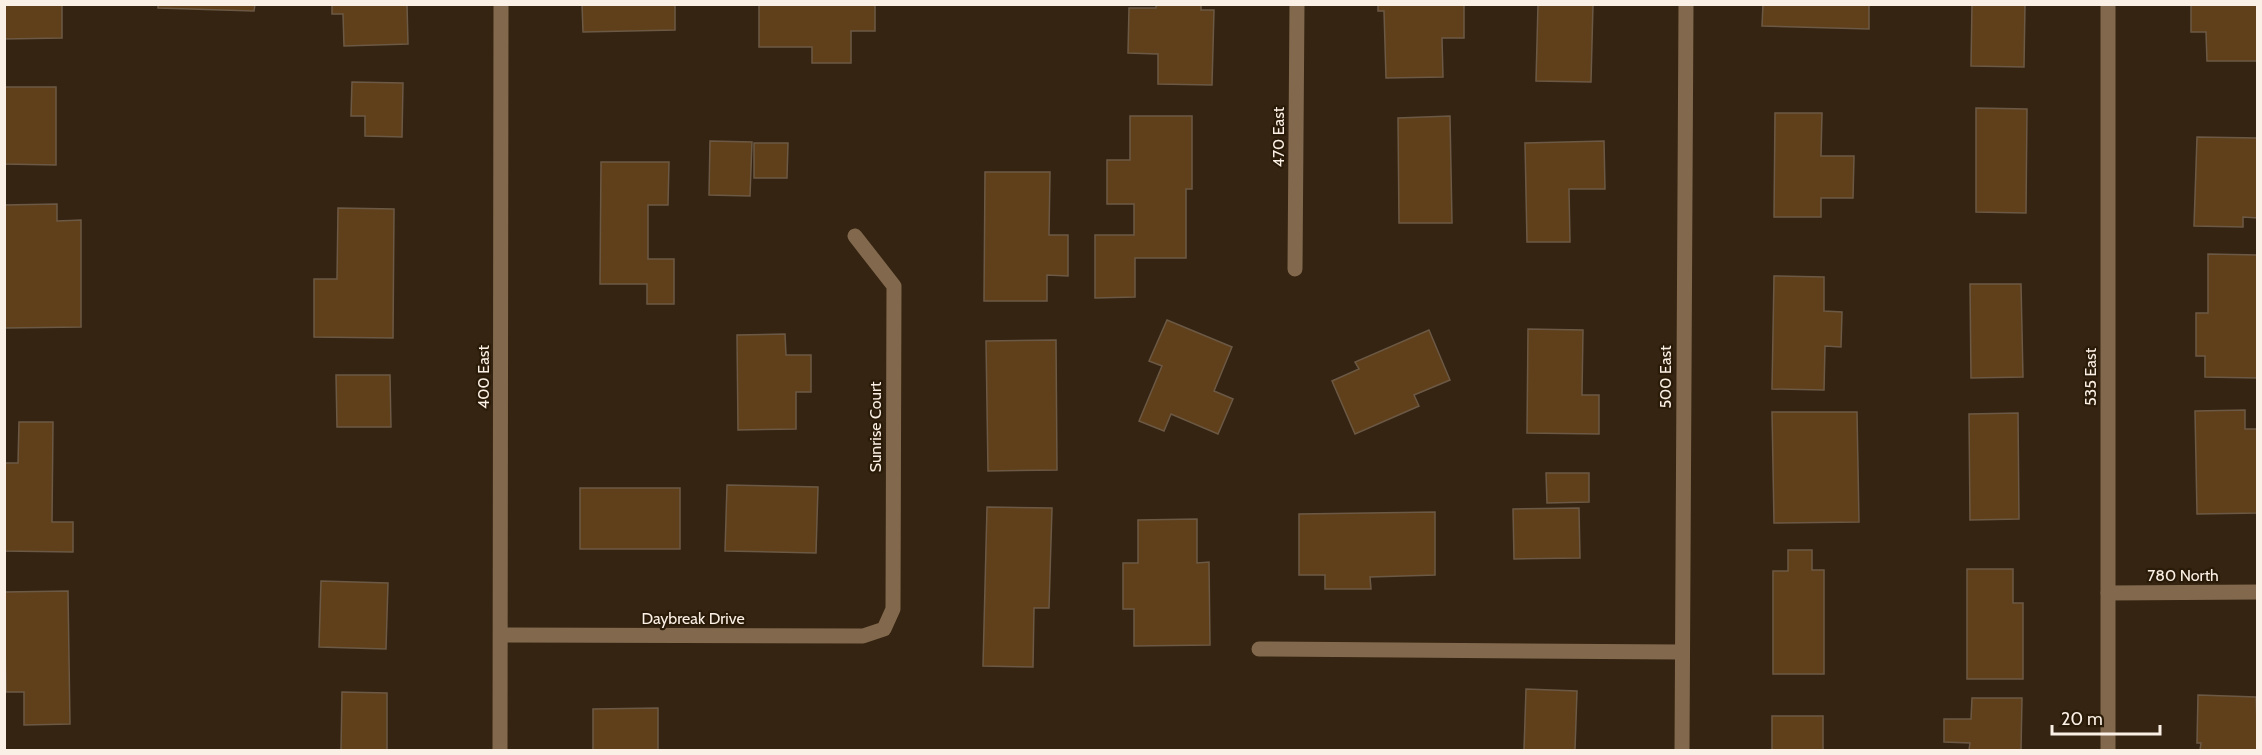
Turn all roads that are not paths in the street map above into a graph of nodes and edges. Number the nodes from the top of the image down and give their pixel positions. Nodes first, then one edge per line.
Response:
1 (501, 4) edge
2 (1297, 4) edge
3 (1686, 4) edge
4 (2108, 4) edge
5 (855, 236) dead end
6 (1295, 269) dead end
7 (2258, 592) edge
8 (2108, 593) junction
9 (884, 628) joint
10 (501, 635) junction
11 (1259, 649) dead end
12 (1681, 652) junction
13 (500, 750) edge
14 (1682, 750) edge
15 (2108, 750) edge

1 - 10 street, 400 East
2 - 6 street, 470 East
3 - 12 street, 500 East
4 - 8 street, 535 East
5 - 9 street, Sunrise Court
7 - 8 street, 780 North
8 - 15 street, 535 East
9 - 10 street, Daybreak Drive
10 - 13 street, 400 East
11 - 12 street
12 - 14 street, 500 East

